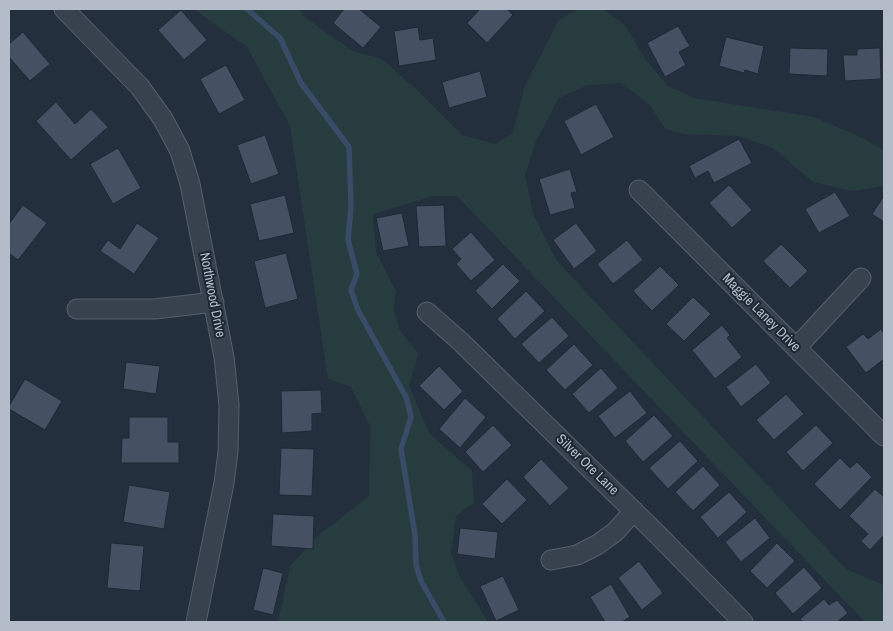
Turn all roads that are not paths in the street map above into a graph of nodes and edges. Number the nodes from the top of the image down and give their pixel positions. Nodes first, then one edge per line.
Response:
1 (64, 9) edge
2 (639, 190) dead end
3 (861, 278) dead end
4 (214, 302) junction
5 (77, 310) dead end
6 (427, 312) dead end
7 (796, 348) junction
8 (884, 436) edge
9 (634, 511) junction
10 (551, 560) dead end
11 (196, 622) edge
12 (744, 622) edge

1 - 4 street, Northwood Drive
2 - 7 street, Maggie Laney Drive
3 - 7 street
4 - 5 street
4 - 11 street, Northwood Drive
6 - 9 street, Silver Ore Lane
7 - 8 street, Maggie Laney Drive
9 - 10 street
9 - 12 street, Silver Ore Lane

